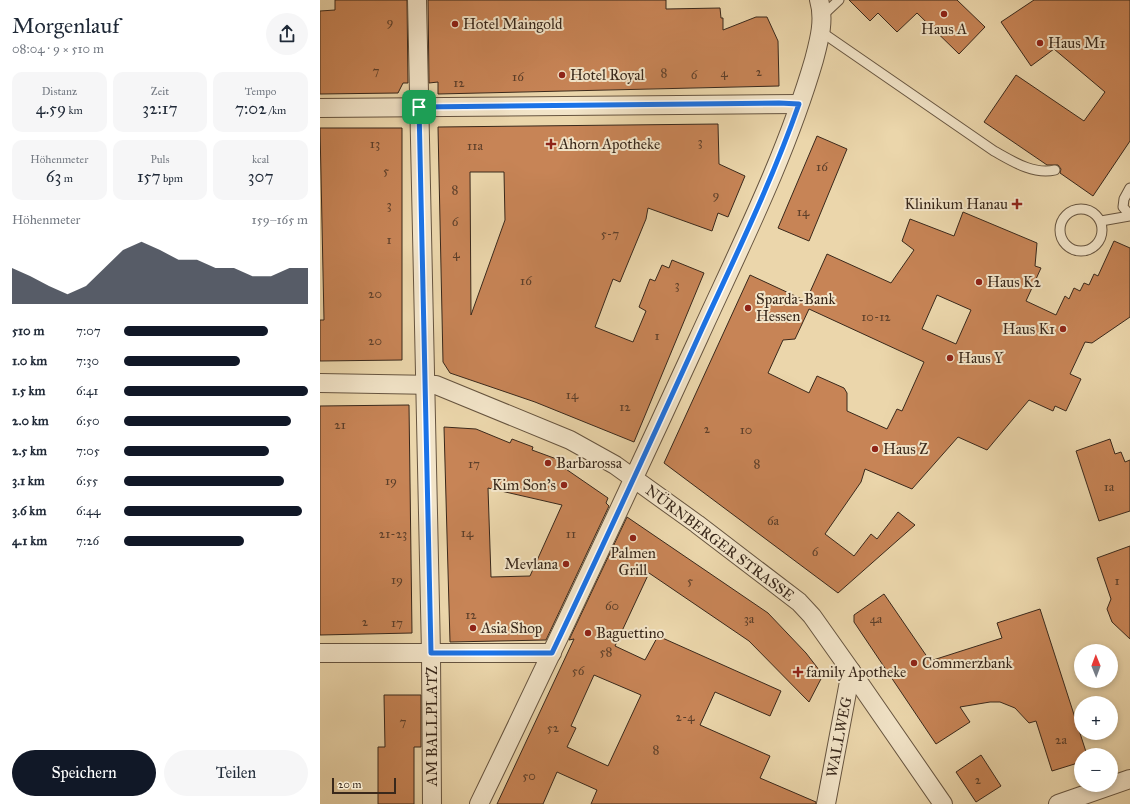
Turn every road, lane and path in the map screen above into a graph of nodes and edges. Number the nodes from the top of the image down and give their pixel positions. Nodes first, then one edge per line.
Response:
1 (418, 0) edge
2 (839, 0) edge
3 (821, 15) edge
4 (799, 104) junction
5 (419, 107) junction
6 (320, 108) edge
7 (1055, 170) dead end
8 (1130, 188) edge
9 (1130, 215) edge
10 (1101, 221) junction
11 (320, 383) edge
12 (425, 385) junction
13 (634, 479) junction
14 (320, 653) edge
15 (431, 653) junction
16 (552, 653) junction
17 (852, 671) junction
18 (1130, 780) edge
19 (432, 804) edge
20 (479, 804) edge
21 (826, 804) edge
22 (943, 804) edge
23 (1058, 804) edge

1 - 5 street, AM BALLPLATZ
2 - 3 lane
3 - 4 street
3 - 7 lane
4 - 5 street
4 - 13 street
5 - 6 street
5 - 12 street, AM BALLPLATZ
8 - 9 lane
9 - 10 lane
10 - 10 lane
11 - 12 street, NÜRNBERGER STRASSE
12 - 13 street, NÜRNBERGER STRASSE
12 - 15 street, AM BALLPLATZ
13 - 16 street
13 - 17 street, NÜRNBERGER STRASSE
14 - 15 street
15 - 16 street
15 - 19 street, AM BALLPLATZ
16 - 20 street
17 - 21 street, WALLWEG
17 - 22 street, NÜRNBERGER STRASSE
18 - 23 street

